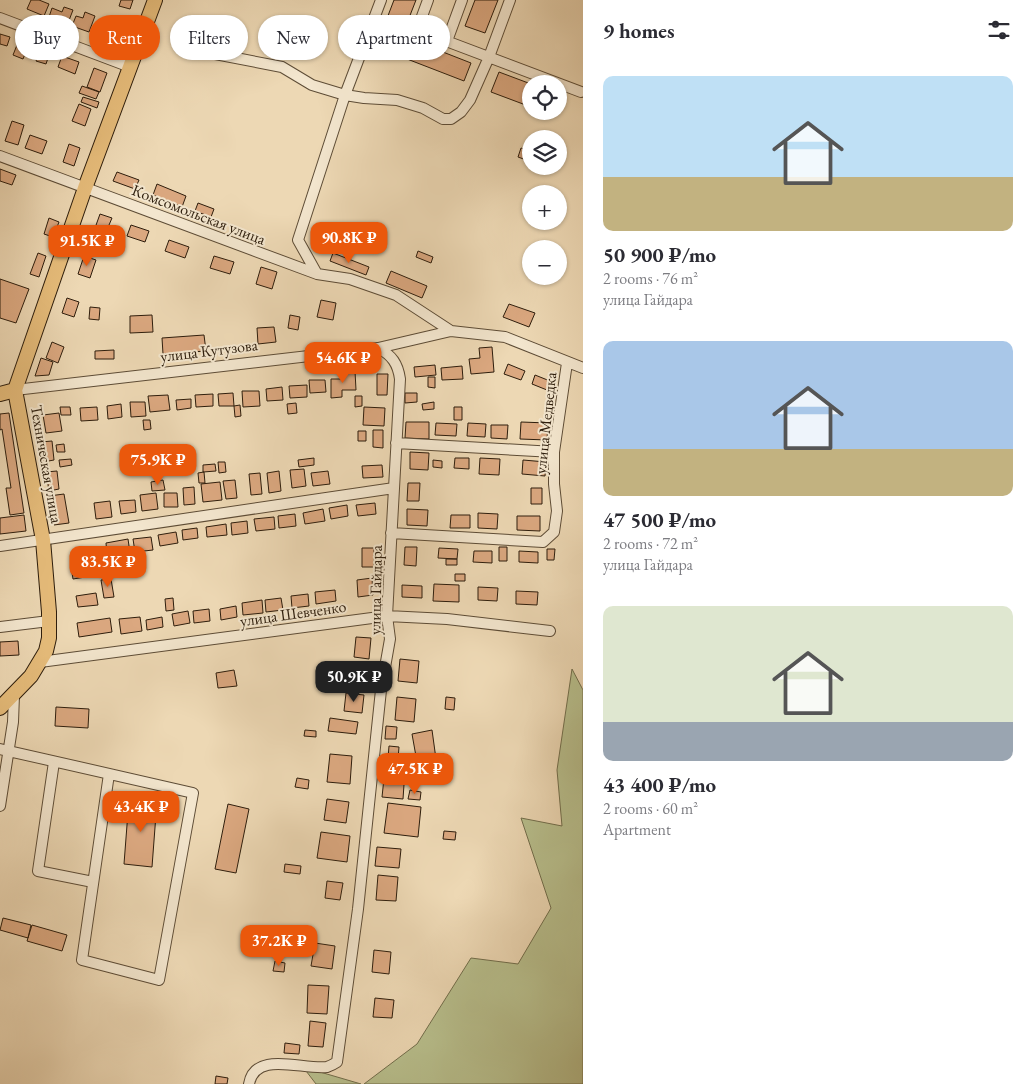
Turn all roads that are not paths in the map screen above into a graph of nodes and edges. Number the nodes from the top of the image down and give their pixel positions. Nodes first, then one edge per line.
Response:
1 (155, 0) edge
2 (381, 0) edge
3 (428, 0) edge
4 (462, 0) edge
5 (510, 0) edge
6 (422, 15) edge
7 (0, 18) edge
8 (450, 33) edge
9 (450, 42) edge
10 (489, 57) junction
11 (246, 60) edge
12 (130, 67) junction
13 (581, 92) dead end
14 (345, 95) junction
15 (0, 156) edge
16 (86, 188) junction
17 (317, 274) junction
18 (451, 331) junction
19 (378, 348) junction
20 (567, 363) junction
21 (583, 368) edge
22 (15, 390) junction
23 (0, 394) edge
24 (396, 443) junction
25 (554, 452) junction
26 (394, 488) junction
27 (392, 533) junction
28 (43, 540) junction
29 (0, 546) edge
30 (388, 616) junction
31 (49, 621) junction
32 (0, 628) edge
33 (550, 631) dead end
34 (40, 662) junction
35 (14, 695) junction
36 (0, 708) edge
37 (4, 750) edge
38 (54, 762) junction
39 (109, 774) junction
40 (0, 806) edge
41 (93, 882) junction
42 (249, 1084) edge

1 - 12 main road
2 - 14 street
3 - 6 street
4 - 8 street
5 - 10 street
7 - 12 street
9 - 10 street
10 - 13 street
10 - 14 street
11 - 14 street
12 - 16 main road
14 - 17 street
15 - 16 street, Комсомольская улица
16 - 17 street, Комсомольская улица
16 - 22 main road
17 - 18 street, Комсомольская улица
18 - 19 street, улица Кутузова
18 - 20 street, Комсомольская улица
19 - 22 street, улица Кутузова
19 - 24 street, улица Гайдара
20 - 21 street, Комсомольская улица
20 - 25 street, улица Медведка
22 - 23 main road, улица Кутузова
22 - 28 main road, Техническая улица
24 - 25 street
24 - 26 street, улица Гайдара
25 - 27 street, улица Медведка
26 - 27 street, улица Гайдара
26 - 28 street
27 - 30 street, улица Гайдара
28 - 29 street
28 - 31 main road, Техническая улица
30 - 33 street, улица Шевченко
30 - 34 street, улица Шевченко
30 - 42 street, улица Гайдара
31 - 32 street
31 - 34 main road, Техническая улица
34 - 35 main road, Техническая улица
35 - 36 main road, Техническая улица
35 - 37 street
37 - 38 street
37 - 40 street
38 - 39 street
38 - 41 street
39 - 41 street
39 - 41 street

